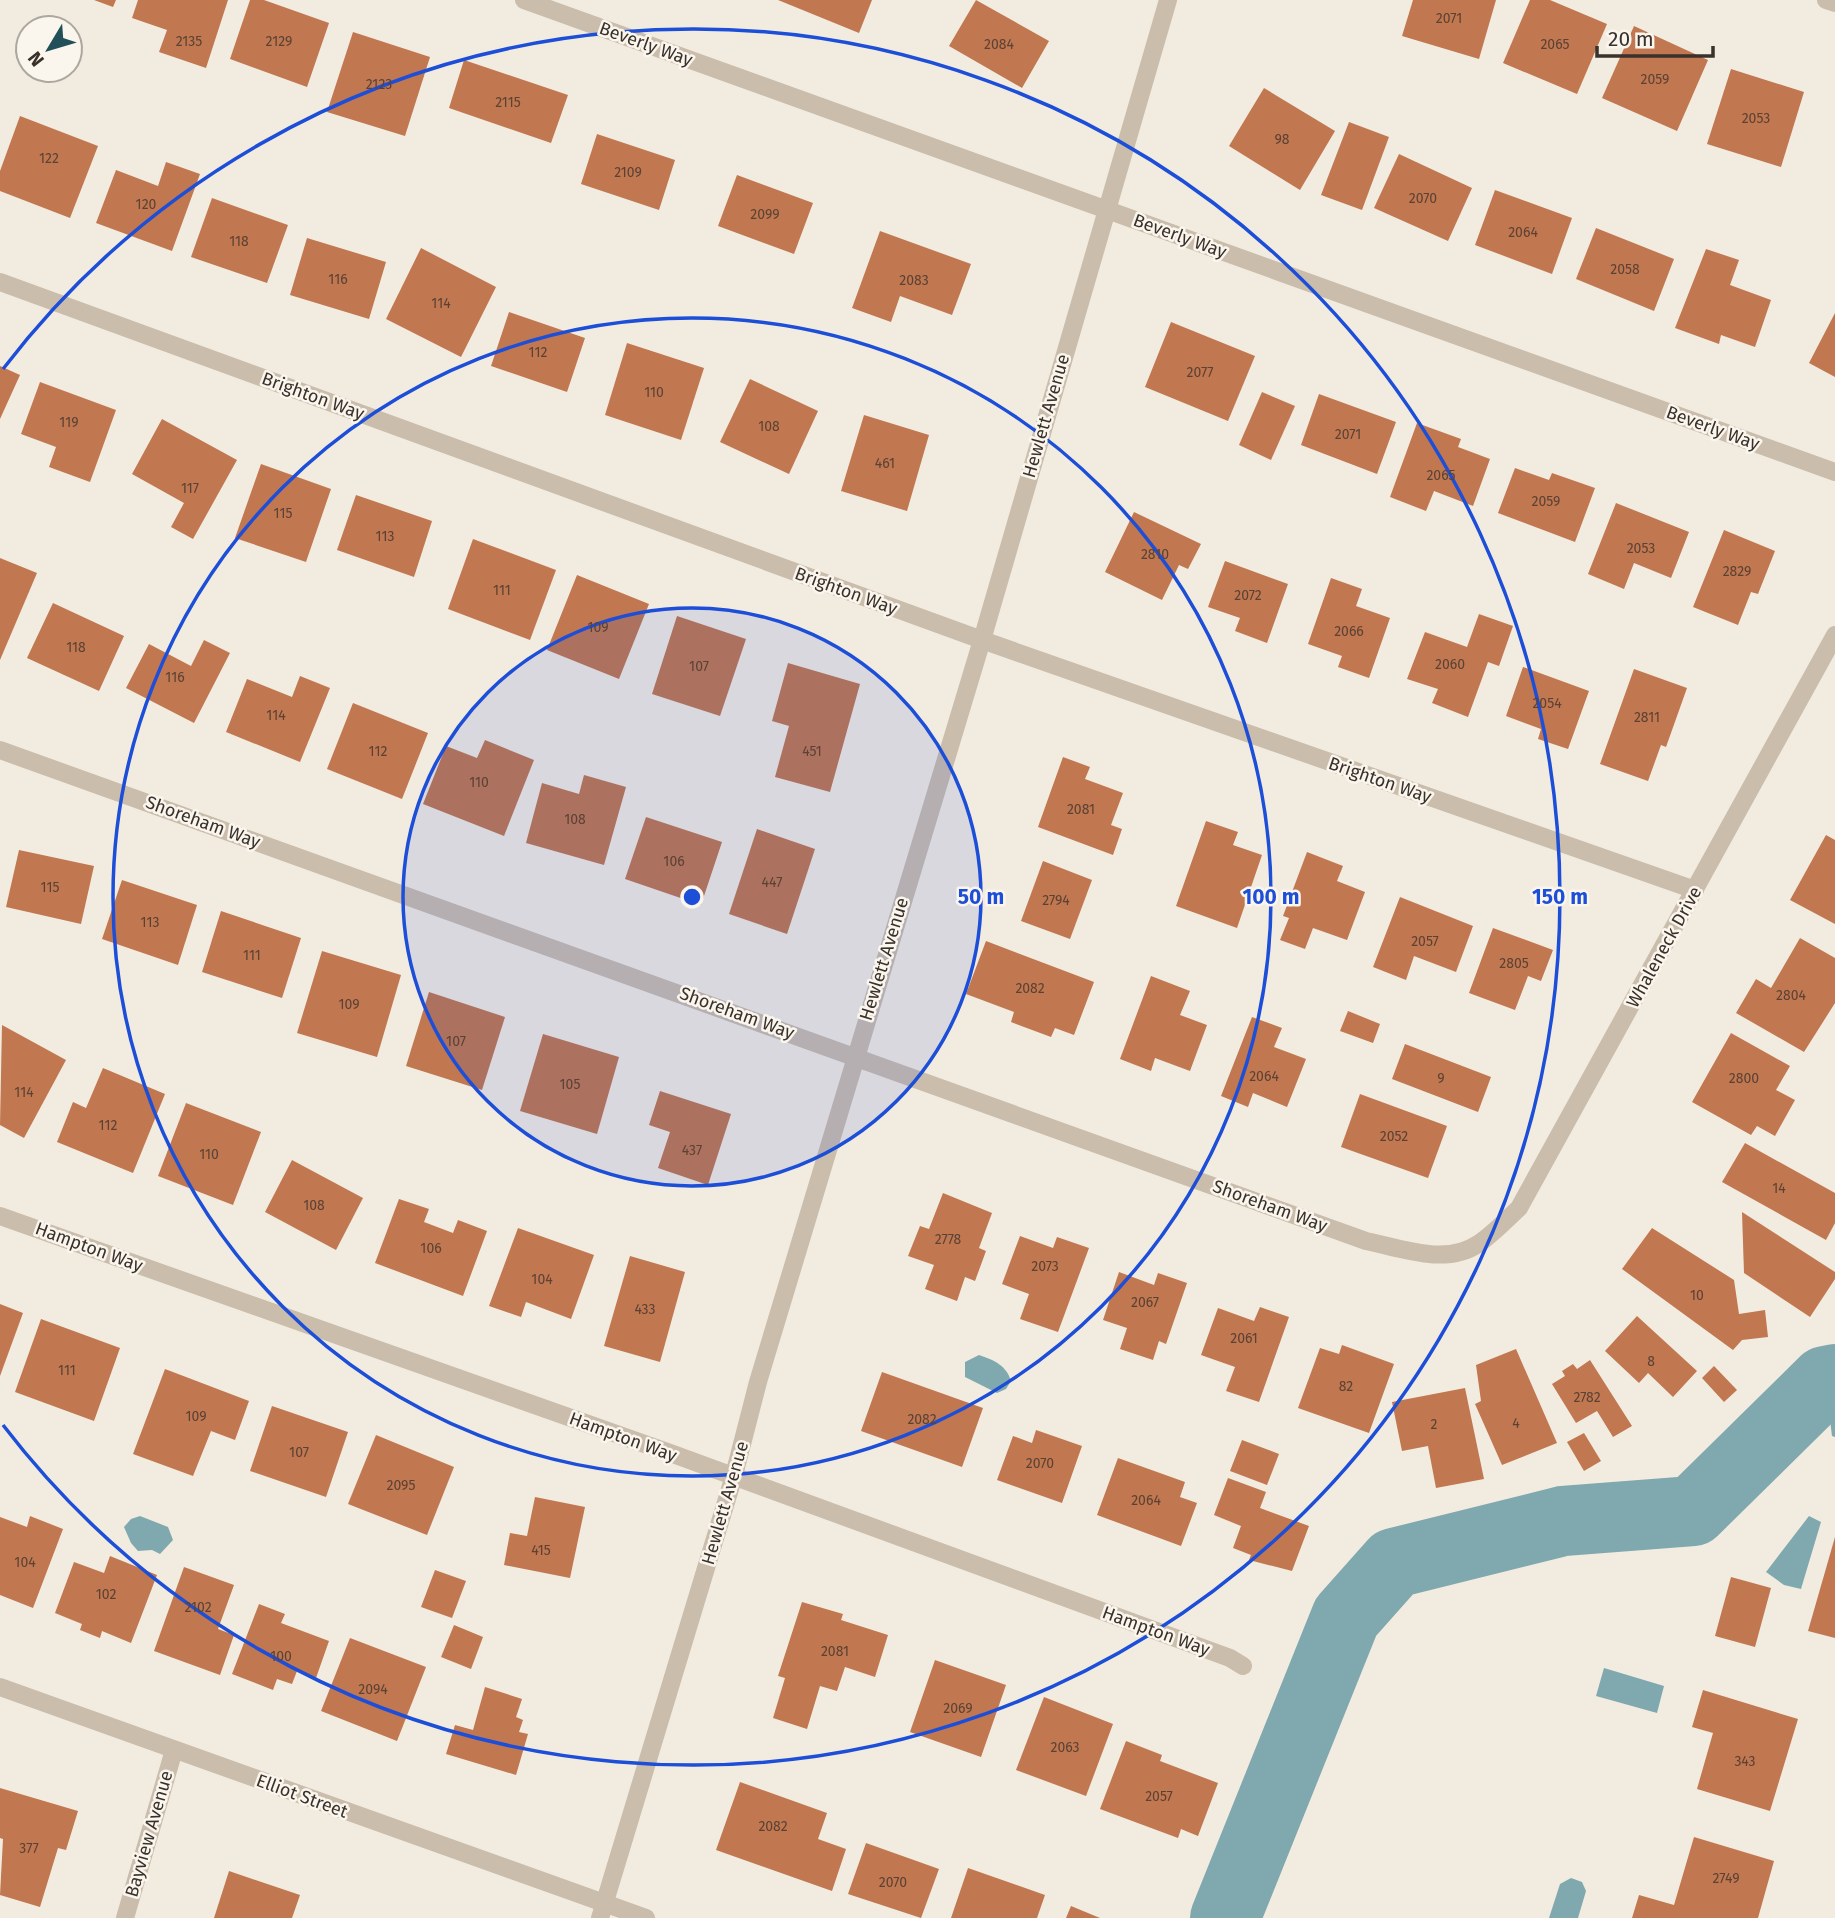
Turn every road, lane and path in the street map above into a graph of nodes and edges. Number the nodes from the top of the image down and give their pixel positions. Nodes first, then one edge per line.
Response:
1 (524, 0) edge
2 (1168, 0) edge
3 (1826, 0) edge
4 (1835, 3) edge
5 (1105, 209) junction
6 (0, 282) edge
7 (1835, 472) edge
8 (1835, 635) edge
9 (982, 640) junction
10 (0, 750) edge
11 (1695, 890) junction
12 (855, 1055) junction
13 (0, 1216) edge
14 (1476, 1245) joint
15 (733, 1479) junction
16 (1243, 1666) dead end
17 (0, 1687) edge
18 (174, 1750) junction
19 (602, 1911) edge
20 (125, 1918) edge
21 (646, 1918) edge

1 - 5 street, Beverly Way
2 - 5 street, Hewlett Avenue
3 - 4 street
5 - 7 street, Beverly Way
5 - 9 street, Hewlett Avenue
6 - 9 street, Brighton Way
8 - 11 street, Whaleneck Drive
9 - 11 street, Brighton Way
9 - 12 street, Hewlett Avenue
10 - 12 street, Shoreham Way
11 - 14 street, Whaleneck Drive
12 - 14 street, Shoreham Way
12 - 15 street, Hewlett Avenue
13 - 15 street, Hampton Way
15 - 16 street, Hampton Way
15 - 19 street, Hewlett Avenue
17 - 18 street, Elliot Street
18 - 19 street, Elliot Street
18 - 20 street, Bayview Avenue
19 - 21 street, Elliot Street

